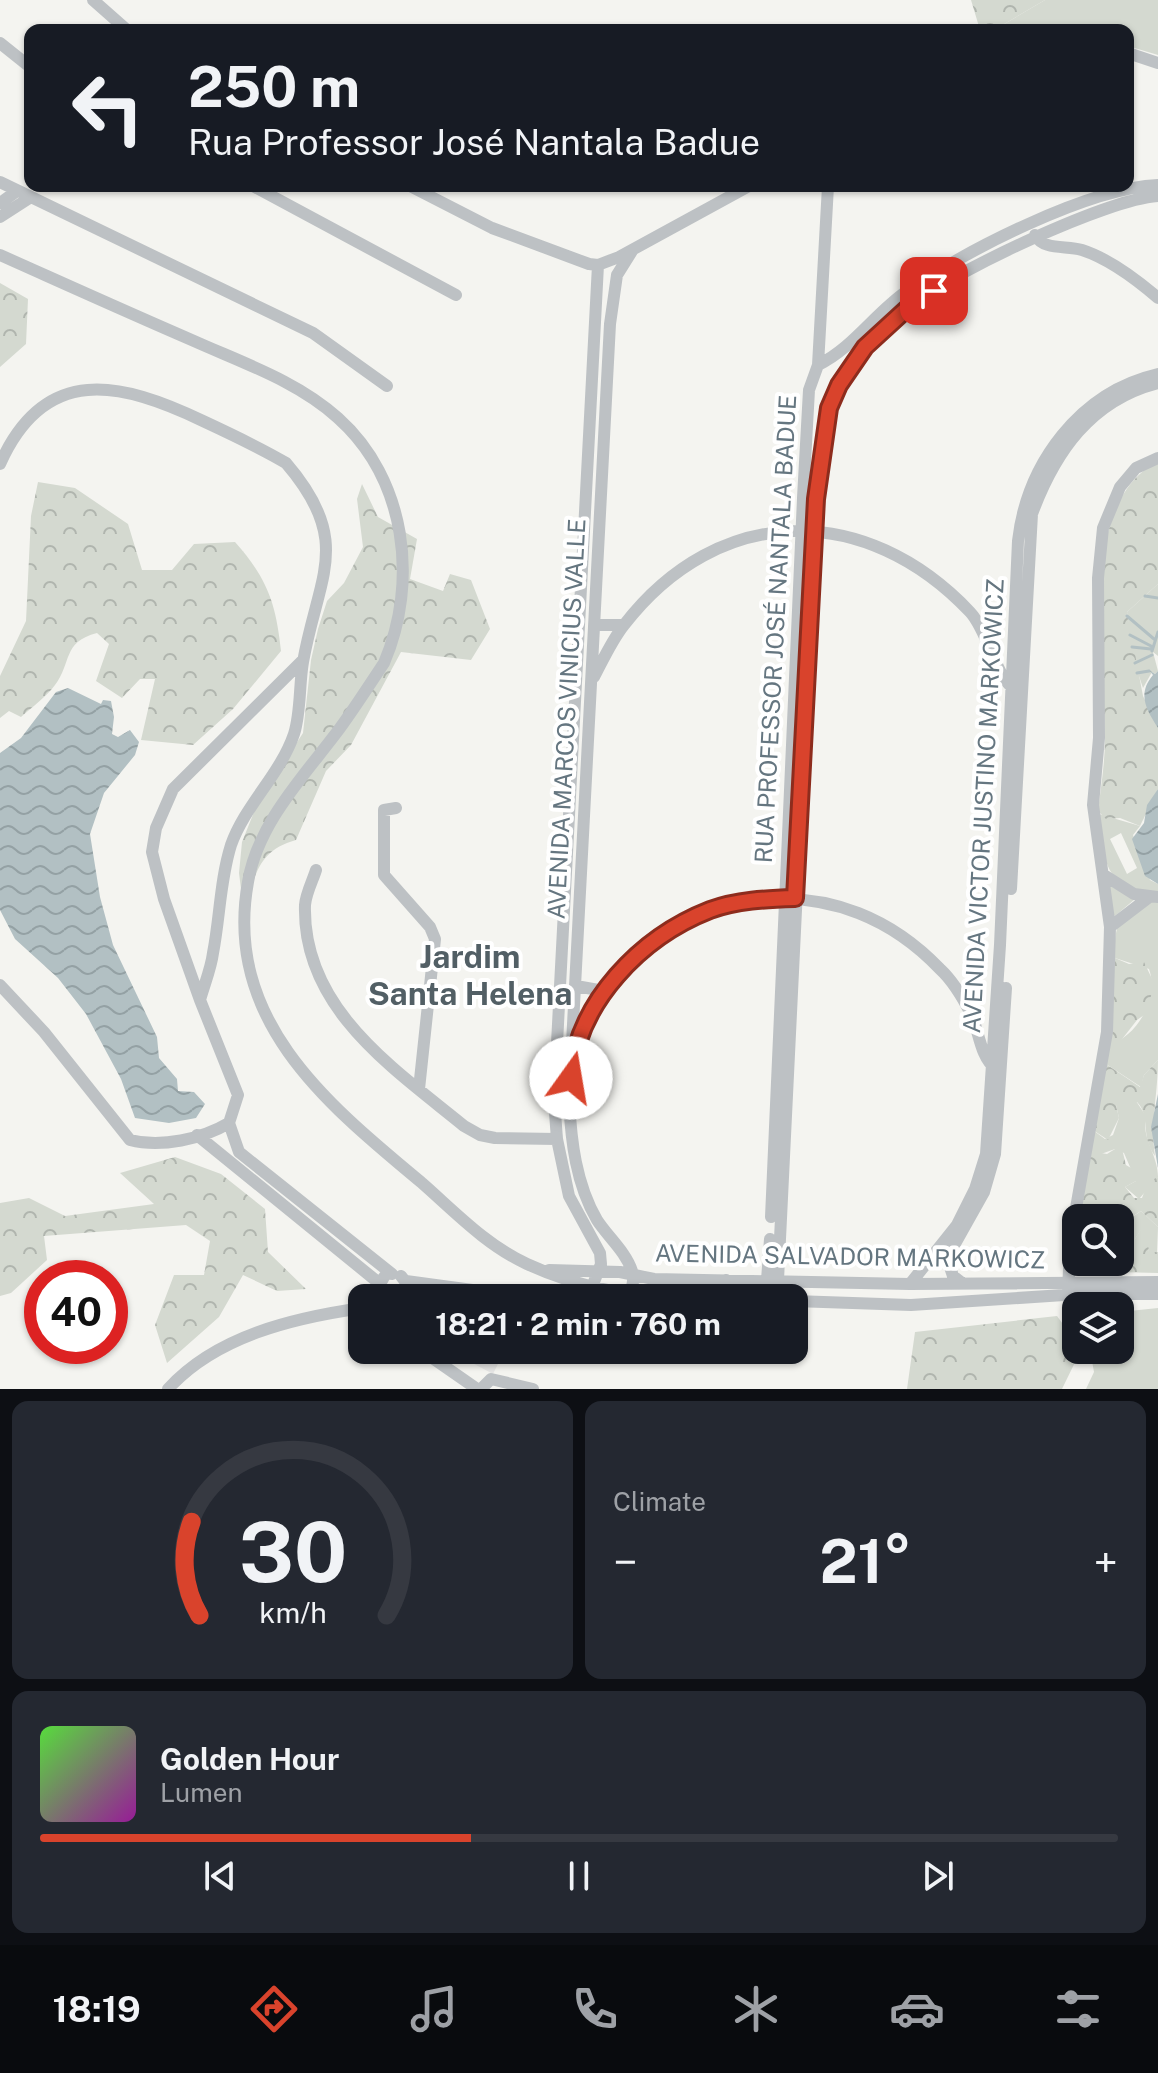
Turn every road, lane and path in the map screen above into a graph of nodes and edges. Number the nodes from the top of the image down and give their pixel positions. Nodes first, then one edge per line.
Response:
1 (93, 0) edge
2 (120, 24) edge
3 (0, 43) edge
4 (1134, 55) edge
5 (24, 62) edge
6 (1158, 63) edge
7 (0, 182) edge
8 (1158, 185) edge
9 (1134, 189) edge
10 (17, 191) junction
11 (264, 192) edge
12 (422, 192) edge
13 (738, 192) edge
14 (827, 192) edge
15 (1111, 192) edge
16 (1158, 196) edge
17 (31, 197) junction
18 (0, 203) edge
19 (0, 217) edge
20 (1031, 224) junction
21 (1037, 239) junction
22 (632, 251) junction
23 (0, 255) edge
24 (598, 265) junction
25 (456, 295) dead end
26 (1158, 298) edge
27 (835, 357) junction
28 (818, 365) junction
29 (851, 368) junction
30 (1158, 374) edge
31 (1158, 383) edge
32 (387, 386) dead end
33 (808, 407) junction
34 (829, 408) junction
35 (1158, 458) edge
36 (0, 464) edge
37 (808, 531) junction
38 (594, 625) junction
39 (624, 625) junction
40 (303, 660) junction
41 (591, 682) junction
42 (1017, 690) junction
43 (396, 808) dead end
44 (316, 870) dead end
45 (1104, 875) junction
46 (790, 898) junction
47 (1153, 898) edge
48 (1110, 927) junction
49 (0, 985) edge
50 (576, 986) junction
51 (604, 991) junction
52 (200, 1000) junction
53 (573, 1057) junction
54 (998, 1068) junction
55 (419, 1089) junction
56 (554, 1100) junction
57 (569, 1100) junction
58 (229, 1123) junction
59 (197, 1135) junction
60 (557, 1139) junction
61 (313, 1209) junction
62 (304, 1219) junction
63 (941, 1257) junction
64 (628, 1261) junction
65 (541, 1270) junction
66 (599, 1272) junction
67 (392, 1274) junction
68 (633, 1275) junction
69 (668, 1279) junction
70 (726, 1280) junction
71 (773, 1280) junction
72 (406, 1281) junction
73 (1158, 1282) edge
74 (962, 1283) junction
75 (365, 1284) edge
76 (383, 1284) edge
77 (407, 1284) edge
78 (428, 1284) edge
79 (583, 1284) edge
80 (593, 1284) edge
81 (630, 1284) edge
82 (722, 1284) edge
83 (910, 1284) junction
84 (1069, 1288) junction
85 (1158, 1294) edge
86 (808, 1301) edge
87 (348, 1309) edge
88 (442, 1364) edge
89 (168, 1389) edge
90 (479, 1389) edge
91 (533, 1389) edge

1 - 2 street
3 - 5 street
4 - 6 street
7 - 10 street
8 - 9 street
10 - 17 street
10 - 18 street
11 - 25 street
12 - 24 street
13 - 22 street
14 - 28 street, RUA PROFESSOR JOSÉ NANTALA BADUE
15 - 20 street
16 - 21 street, RUA PROFESSOR JOSÉ NANTALA BADUE
17 - 19 street
17 - 32 street
20 - 21 street
20 - 27 street
21 - 26 street
21 - 29 street, RUA PROFESSOR JOSÉ NANTALA BADUE
22 - 24 street
22 - 38 street, AVENIDA MARCOS VINICIUS VALLE
23 - 65 street, AVENIDA SALVADOR MARKOWICZ
24 - 56 street, AVENIDA MARCOS VINICIUS VALLE
27 - 28 street
27 - 29 street
28 - 33 street, RUA PROFESSOR JOSÉ NANTALA BADUE
29 - 34 street, RUA PROFESSOR JOSÉ NANTALA BADUE
30 - 42 street, AVENIDA VICTOR JUSTINO MARKOWICZ
31 - 42 street, AVENIDA VICTOR JUSTINO MARKOWICZ
33 - 34 street
33 - 37 street, RUA PROFESSOR JOSÉ NANTALA BADUE
34 - 37 street, RUA PROFESSOR JOSÉ NANTALA BADUE
35 - 45 street
36 - 40 street
37 - 39 street
37 - 42 street
37 - 46 street, RUA PROFESSOR JOSÉ NANTALA BADUE
38 - 39 street
38 - 41 street, AVENIDA MARCOS VINICIUS VALLE
39 - 41 street
40 - 52 street
40 - 52 street
41 - 50 street, AVENIDA MARCOS VINICIUS VALLE
42 - 54 street, AVENIDA VICTOR JUSTINO MARKOWICZ
43 - 55 street
44 - 55 street
45 - 47 street
45 - 48 street
46 - 51 street
46 - 54 street
46 - 71 street, RUA PROFESSOR JOSÉ NANTALA BADUE
47 - 48 street
48 - 84 street
49 - 59 street
50 - 51 street
50 - 53 street, AVENIDA MARCOS VINICIUS VALLE
51 - 53 street
52 - 58 street
53 - 57 street, AVENIDA MARCOS VINICIUS VALLE
54 - 63 street, AVENIDA VICTOR JUSTINO MARKOWICZ
55 - 60 street
56 - 57 street
56 - 60 street, AVENIDA MARCOS VINICIUS VALLE
57 - 64 street, AVENIDA MARCOS VINICIUS VALLE
58 - 59 street
58 - 61 street
59 - 62 street
60 - 66 street, AVENIDA MARCOS VINICIUS VALLE
61 - 62 street
61 - 67 street
62 - 75 street
63 - 74 street
63 - 83 street, AVENIDA VICTOR JUSTINO MARKOWICZ
64 - 68 street, AVENIDA MARCOS VINICIUS VALLE
64 - 69 street
65 - 66 street, AVENIDA SALVADOR MARKOWICZ
65 - 79 street, AVENIDA SALVADOR MARKOWICZ
66 - 68 street, AVENIDA SALVADOR MARKOWICZ
66 - 80 street
67 - 72 street
67 - 76 street
68 - 69 street, AVENIDA SALVADOR MARKOWICZ
68 - 81 street
69 - 70 street, AVENIDA SALVADOR MARKOWICZ
70 - 71 street, AVENIDA SALVADOR MARKOWICZ
70 - 82 street
71 - 83 street, AVENIDA SALVADOR MARKOWICZ
72 - 77 street
72 - 78 street
73 - 84 street, AVENIDA SALVADOR MARKOWICZ
74 - 83 street, AVENIDA SALVADOR MARKOWICZ
74 - 84 street, AVENIDA SALVADOR MARKOWICZ
84 - 85 street, AVENIDA SALVADOR MARKOWICZ
84 - 86 street, AVENIDA SALVADOR MARKOWICZ
87 - 89 street
88 - 90 street
90 - 91 street

